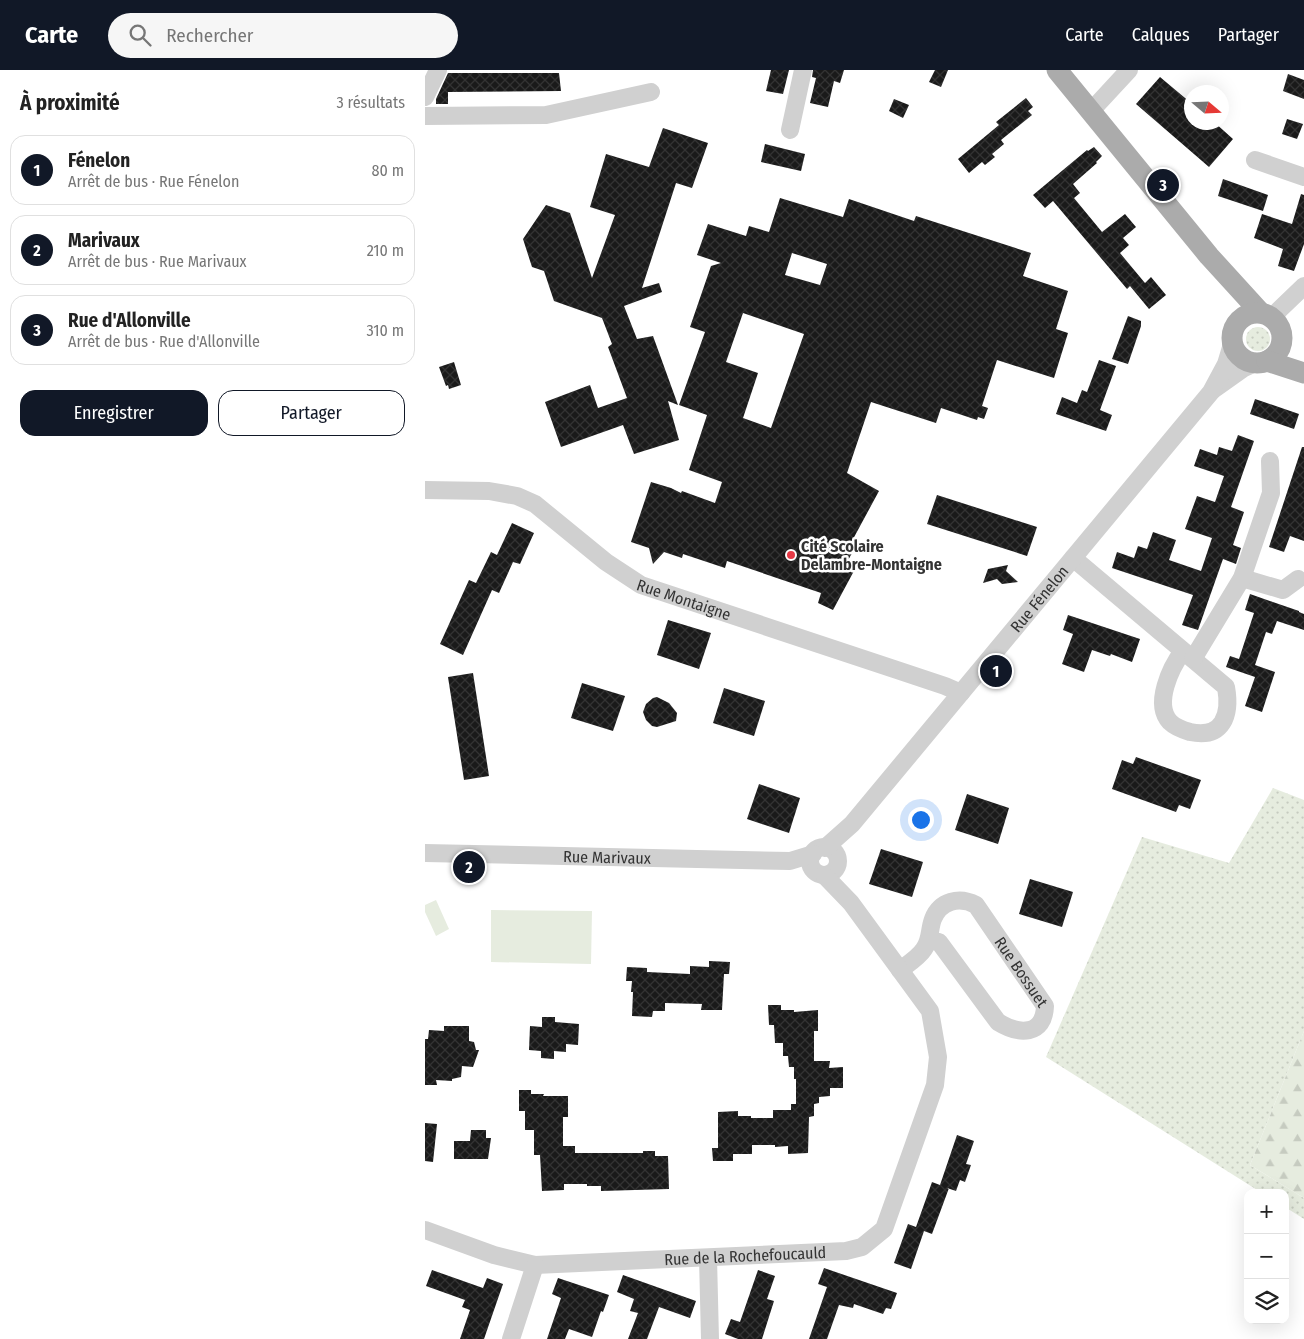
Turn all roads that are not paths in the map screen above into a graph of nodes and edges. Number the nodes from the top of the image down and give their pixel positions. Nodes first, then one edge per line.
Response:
1 (437, 70) edge
2 (803, 70) edge
3 (1057, 70) edge
4 (1129, 70) edge
5 (651, 92) dead end
6 (425, 97) edge
7 (1091, 111) junction
8 (425, 116) edge
9 (790, 130) dead end
10 (1255, 160) dead end
11 (1304, 177) edge
12 (1209, 256) junction
13 (1304, 286) edge
14 (1267, 316) junction
15 (1234, 334) junction
16 (1281, 341) junction
17 (1261, 362) junction
18 (1304, 366) edge
19 (1304, 373) edge
20 (1211, 392) junction
21 (1270, 461) dead end
22 (425, 490) edge
23 (1073, 558) junction
24 (1243, 578) junction
25 (1298, 579) dead end
26 (961, 693) junction
27 (425, 853) edge
28 (824, 861) junction
29 (929, 940) junction
30 (900, 970) junction
31 (425, 1230) edge
32 (707, 1258) junction
33 (535, 1265) junction
34 (511, 1339) edge
35 (710, 1339) edge

1 - 6 street
2 - 9 street
3 - 7 main road
4 - 7 street
5 - 8 street
7 - 12 main road
10 - 11 street
12 - 14 main road
12 - 15 main road
13 - 14 street
14 - 15 main road
14 - 16 main road
15 - 17 main road
15 - 20 street, Rue Fénelon
16 - 17 main road
16 - 18 main road
17 - 19 main road
17 - 20 street, Rue Fénelon
20 - 23 street, Rue Fénelon
21 - 24 street
22 - 26 street, Rue Montaigne
23 - 24 street
23 - 26 street, Rue Fénelon
24 - 25 street
26 - 28 street, Rue Fénelon
27 - 28 street, Rue Marivaux
28 - 30 street, Rue de la Rochefoucauld
29 - 29 street, Rue Bossuet
29 - 30 street, Rue Bossuet
30 - 32 street, Rue de la Rochefoucauld
31 - 33 street, Rue de la Rochefoucauld
32 - 33 street, Rue de la Rochefoucauld
32 - 35 street
33 - 34 street

